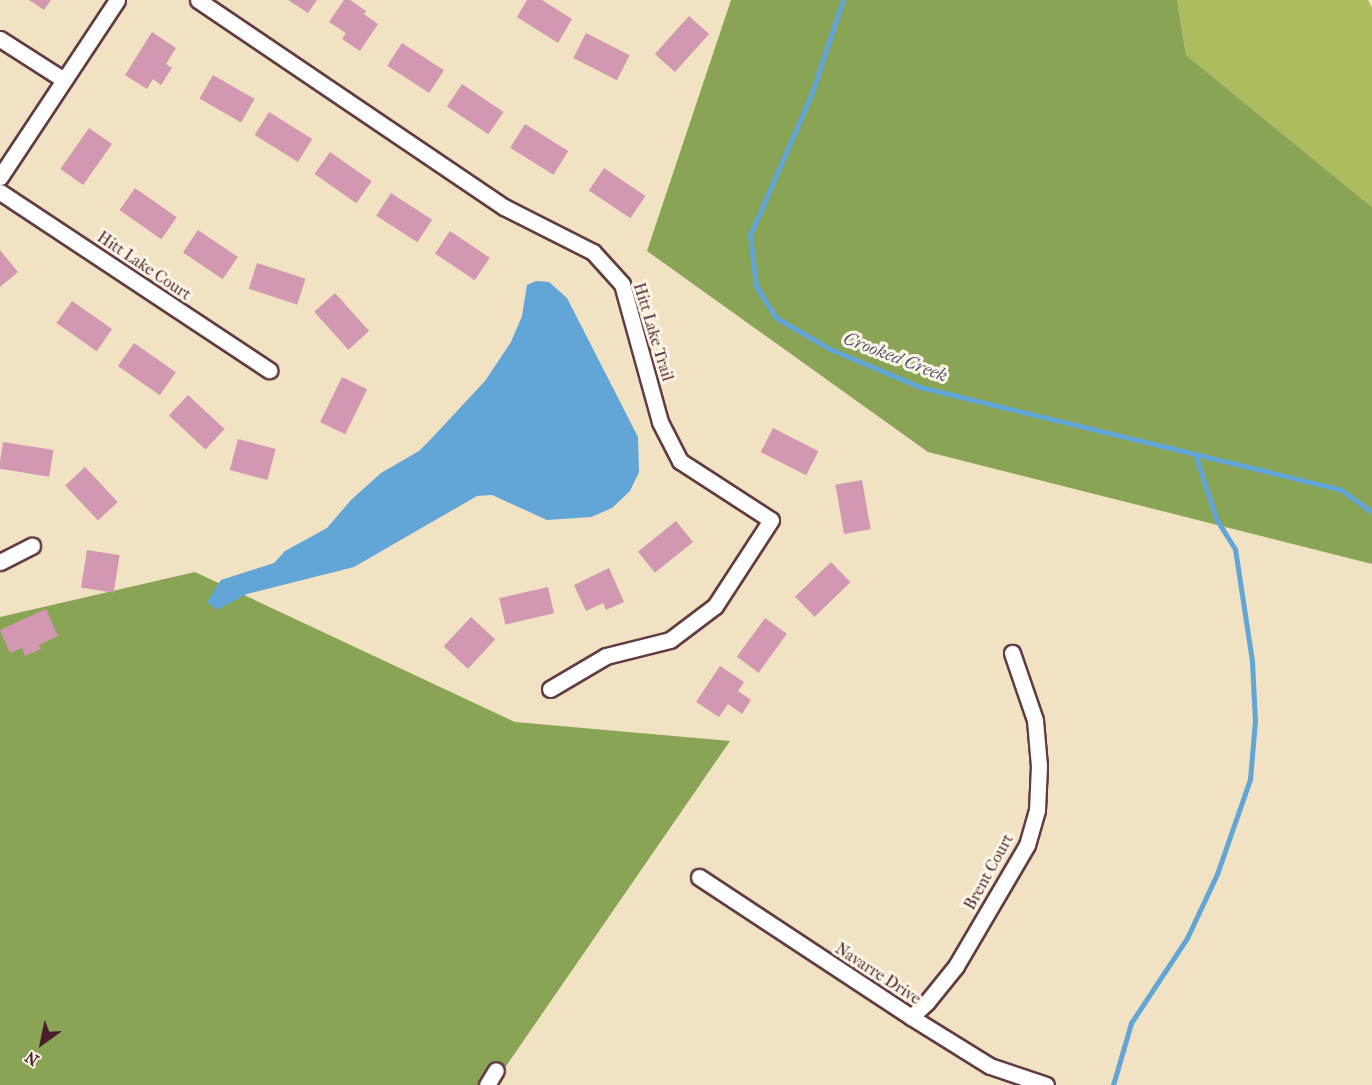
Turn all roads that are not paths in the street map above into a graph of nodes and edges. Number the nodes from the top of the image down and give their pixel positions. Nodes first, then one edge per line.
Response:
1 (117, 0) edge
2 (198, 0) edge
3 (0, 39) edge
4 (64, 80) junction
5 (0, 177) edge
6 (0, 192) edge
7 (269, 370) dead end
8 (32, 546) dead end
9 (0, 562) edge
10 (1012, 653) dead end
11 (549, 689) dead end
12 (699, 877) dead end
13 (911, 1017) junction
14 (496, 1070) dead end
15 (487, 1085) edge
16 (1046, 1085) edge

1 - 4 street
2 - 11 street, Hitt Lake Trail
3 - 4 street
4 - 5 street
6 - 7 street, Hitt Lake Court
8 - 9 street
10 - 13 street, Brent Court
12 - 13 street, Navarre Drive
13 - 16 street, Navarre Drive
14 - 15 street

